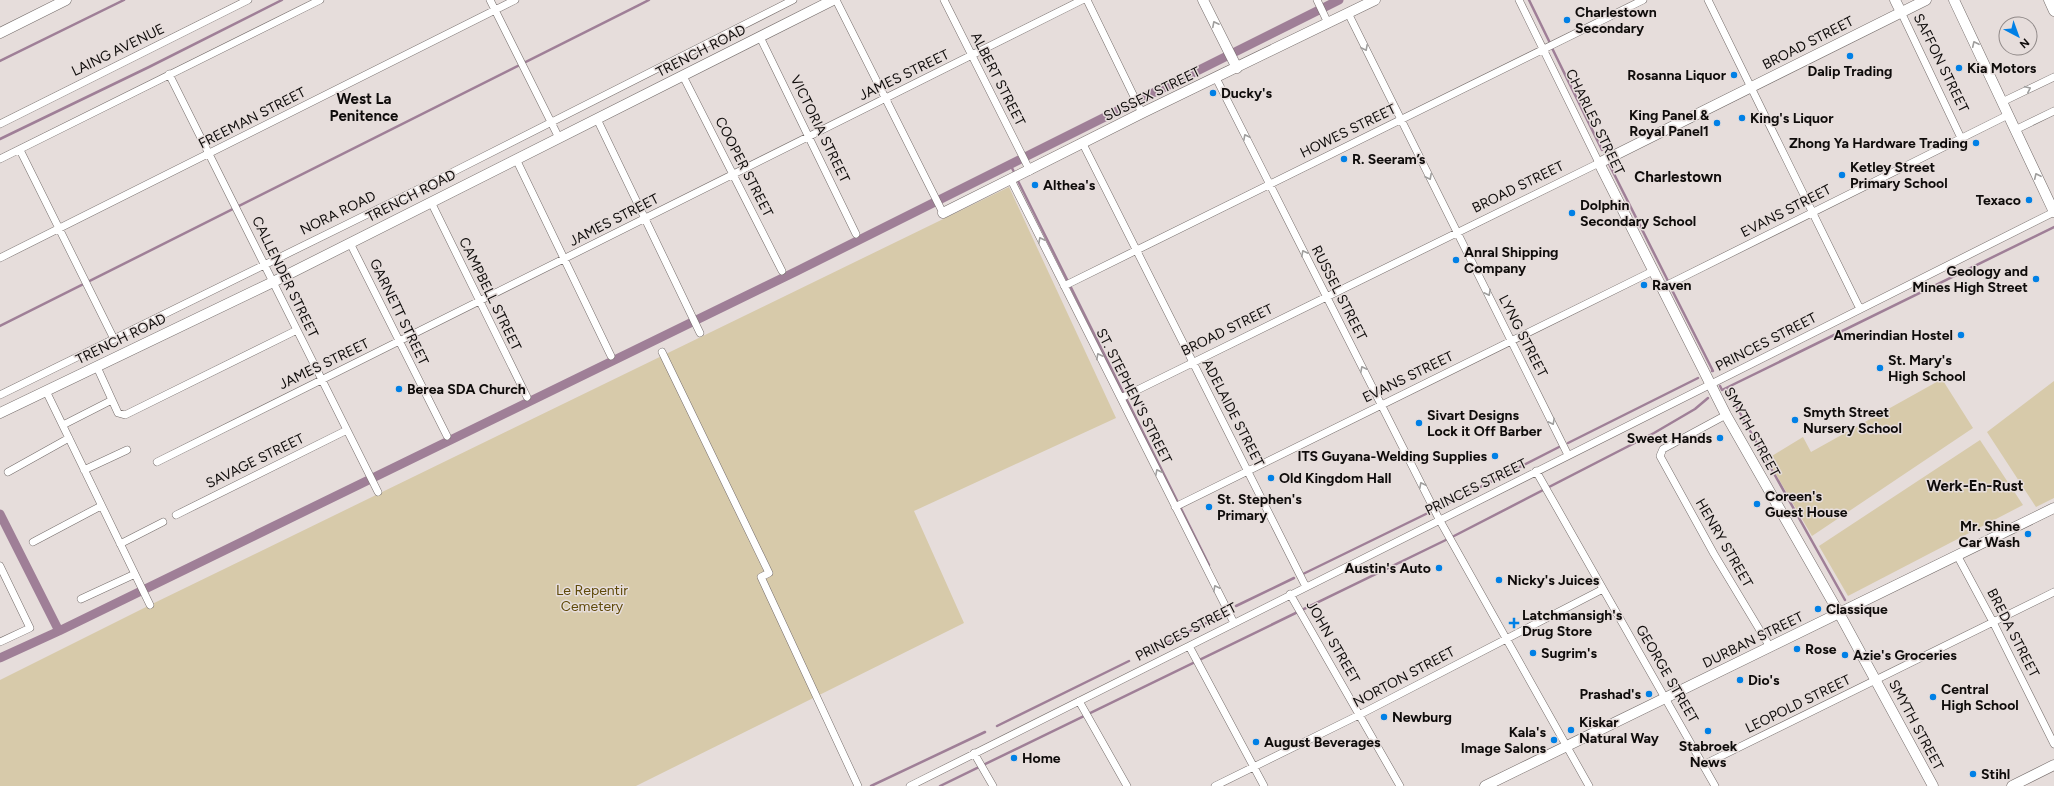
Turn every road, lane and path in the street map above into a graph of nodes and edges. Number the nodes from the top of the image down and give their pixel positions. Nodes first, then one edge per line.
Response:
1 (248, 0) edge
2 (320, 0) edge
3 (490, 0) edge
4 (515, 0) edge
5 (793, 0) edge
6 (834, 0) edge
7 (944, 0) edge
8 (1082, 0) edge
9 (1087, 0) edge
10 (1203, 0) edge
11 (1317, 0) edge
12 (1374, 0) edge
13 (1519, 0) edge
14 (1643, 0) edge
15 (1708, 0) edge
16 (1895, 0) edge
17 (1926, 0) edge
18 (1954, 0) edge
19 (2049, 0) edge
20 (61, 1) edge
21 (495, 10) junction
22 (2054, 11) edge
23 (1901, 12) junction
24 (1348, 13) junction
25 (1326, 19) junction
26 (0, 33) edge
27 (760, 37) junction
28 (1543, 49) junction
29 (972, 56) junction
30 (1235, 64) junction
31 (169, 74) junction
32 (683, 76) junction
33 (2054, 77) edge
34 (1216, 78) junction
35 (1751, 87) junction
36 (885, 99) junction
37 (2002, 102) junction
38 (2054, 111) edge
39 (1142, 113) junction
40 (2008, 115) junction
41 (597, 119) junction
42 (1401, 120) junction
43 (551, 122) junction
44 (0, 124) edge
45 (2015, 130) junction
46 (809, 137) junction
47 (559, 138) junction
48 (1961, 138) junction
49 (1083, 144) junction
50 (20, 150) junction
51 (209, 154) junction
52 (0, 159) edge
53 (516, 159) junction
54 (1599, 163) junction
55 (1030, 171) junction
56 (733, 175) junction
57 (1011, 180) junction
58 (1270, 184) junction
59 (430, 202) junction
60 (1812, 212) junction
61 (2054, 212) edge
62 (943, 213) joint
63 (645, 219) junction
64 (59, 229) junction
65 (1457, 233) junction
66 (856, 234) dead end
67 (350, 243) junction
68 (1137, 250) junction
69 (0, 258) edge
70 (564, 259) junction
71 (264, 265) junction
72 (782, 271) dead end
73 (1653, 271) junction
74 (273, 282) junction
75 (1064, 286) junction
76 (1661, 288) junction
77 (1327, 296) junction
78 (479, 302) junction
79 (1860, 309) junction
80 (297, 330) junction
81 (700, 333) dead end
82 (114, 339) junction
83 (399, 341) junction
84 (1511, 341) junction
85 (662, 352) dead end
86 (611, 356) dead end
87 (1193, 362) junction
88 (97, 367) junction
89 (322, 380) junction
90 (1710, 384) junction
91 (46, 391) junction
92 (0, 395) edge
93 (527, 397) dead end
94 (1121, 398) junction
95 (112, 400) junction
96 (1381, 405) junction
97 (0, 413) edge
98 (1726, 415) junction
99 (63, 425) junction
100 (347, 430) junction
101 (447, 436) dead end
102 (69, 438) junction
103 (128, 450) dead end
104 (1568, 455) junction
105 (157, 462) dead end
106 (84, 470) junction
107 (1248, 471) junction
108 (1536, 471) junction
109 (8, 472) dead end
110 (376, 490) dead end
111 (102, 506) junction
112 (1175, 507) junction
113 (2054, 508) edge
114 (176, 515) dead end
115 (1439, 519) junction
116 (163, 522) dead end
117 (33, 542) dead end
118 (120, 544) junction
119 (1958, 556) junction
120 (1, 569) edge
121 (135, 574) junction
122 (1306, 587) junction
123 (1603, 589) junction
124 (2054, 592) edge
125 (1290, 594) junction
126 (81, 598) dead end
127 (150, 605) dead end
128 (1839, 613) junction
129 (1993, 622) junction
130 (1234, 623) junction
131 (1506, 638) junction
132 (0, 642) edge
133 (1189, 646) junction
134 (1770, 647) junction
135 (1876, 680) junction
136 (1665, 698) junction
137 (1081, 704) junction
138 (1359, 715) junction
139 (2054, 744) edge
140 (1567, 746) junction
141 (976, 757) junction
142 (1703, 765) junction
143 (2054, 765) edge
144 (1253, 768) junction
145 (858, 786) edge
146 (910, 786) edge
147 (993, 786) edge
148 (1128, 786) edge
149 (1215, 786) edge
150 (1264, 786) edge
151 (1400, 786) edge
152 (1485, 786) edge
153 (1589, 786) edge
154 (1715, 786) edge
155 (1933, 786) edge
156 (2012, 786) edge

1 - 44 street, LAING AVENUE
2 - 31 street
3 - 21 street
4 - 21 street, FREEMAN STREET
5 - 43 street, NORA ROAD
6 - 27 street, TRENCH ROAD
6 - 36 street
7 - 29 street, ALBERT STREET
8 - 29 street, JAMES STREET
9 - 39 street
30 -> 10 street
11 - 25 street
12 - 24 street, SUSSEX STREET
13 - 28 street, CHARLES STREET
14 - 28 street, HOWES STREET
15 - 35 street
16 - 23 street, SAFFON STREET
17 - 23 street, BROAD STREET
37 -> 18 street
19 - 22 street
20 - 26 street
21 - 43 street
21 - 51 street, FREEMAN STREET
23 - 35 street, BROAD STREET
23 - 48 street, SAFFON STREET
24 - 25 street, SUSSEX STREET
24 -> 42 street, LYNG STREET
25 - 30 street, SUSSEX STREET
27 - 32 street, TRENCH ROAD
27 - 46 street, VICTORIA STREET
28 - 42 street, HOWES STREET
28 - 54 street, CHARLES STREET
29 - 36 street, JAMES STREET
29 - 55 street, ALBERT STREET
30 - 34 street, SUSSEX STREET
31 - 50 street
31 - 51 street, CALLENDER STREET
32 - 41 street, TRENCH ROAD
32 - 56 street, COOPER STREET
37 -> 33 street
34 - 39 street, SUSSEX STREET
58 -> 34 street, RUSSEL STREET
35 - 54 street, BROAD STREET
35 - 60 street
36 - 46 street, JAMES STREET
36 - 62 street
37 - 40 street
38 - 45 street
39 - 49 street, SUSSEX STREET
40 - 45 street
40 - 48 street, EVANS STREET
41 - 47 street, TRENCH ROAD
41 - 63 street
42 - 58 street, HOWES STREET
42 -> 65 street, LYNG STREET
43 - 47 street
43 - 71 street, NORA ROAD
61 -> 45 street
46 - 56 street, JAMES STREET
46 - 66 street, VICTORIA STREET
47 - 53 street, TRENCH ROAD
48 - 60 street, EVANS STREET
49 - 55 street, SUSSEX STREET
49 - 68 street, ADELAIDE STREET
50 - 52 street
50 - 64 street
51 - 64 street, FREEMAN STREET
51 - 71 street, CALLENDER STREET
53 - 59 street, TRENCH ROAD
53 - 70 street
54 - 65 street, BROAD STREET
54 - 73 street, CHARLES STREET
55 - 57 street, SUSSEX STREET
56 - 63 street, JAMES STREET
56 - 72 street, COOPER STREET
57 - 62 street, SUSSEX STREET
75 -> 57 street, ST. STEPHEN'S STREET
58 - 68 street, HOWES STREET
77 -> 58 street, RUSSEL STREET
59 - 67 street, TRENCH ROAD
59 - 78 street, CAMPBELL STREET
60 - 76 street, EVANS STREET
60 - 79 street
61 - 79 street, PRINCES STREET
63 - 70 street, JAMES STREET
63 - 81 street
64 - 69 street, FREEMAN STREET
64 - 82 street
65 - 77 street, BROAD STREET
65 -> 84 street, LYNG STREET
67 - 74 street, TRENCH ROAD
67 - 83 street, GARNETT STREET
68 - 75 street, HOWES STREET
68 - 87 street, ADELAIDE STREET
70 - 78 street, JAMES STREET
70 - 86 street
71 - 74 street, CALLENDER STREET
71 - 82 street, NORA ROAD
73 - 76 street, CHARLES STREET
73 - 84 street, EVANS STREET
74 - 80 street, CALLENDER STREET
74 - 88 street, TRENCH ROAD
94 -> 75 street, ST. STEPHEN'S STREET
76 - 90 street, CHARLES STREET
77 - 87 street, BROAD STREET
96 -> 77 street, RUSSEL STREET
78 - 83 street, JAMES STREET
78 - 93 street, CAMPBELL STREET
79 - 90 street, PRINCES STREET
80 - 89 street, CALLENDER STREET
80 - 95 street
82 - 92 street, NORA ROAD
83 - 89 street, JAMES STREET
83 - 101 street, GARNETT STREET
84 - 96 street, EVANS STREET
84 -> 104 street, LYNG STREET
85 - 145 street
87 - 94 street, BROAD STREET
87 - 107 street, ADELAIDE STREET
88 - 91 street, TRENCH ROAD
88 - 95 street
89 - 100 street, CALLENDER STREET
89 - 105 street, JAMES STREET
90 - 98 street, SMYTH STREET
90 - 104 street, PRINCES STREET
91 - 97 street, TRENCH ROAD
91 - 99 street
112 -> 94 street, ST. STEPHEN'S STREET
95 - 99 street
96 - 107 street, EVANS STREET
115 -> 96 street, RUSSEL STREET
98 - 128 street, SMYTH STREET
98 - 134 street, HENRY STREET
99 - 102 street
100 - 110 street, CALLENDER STREET
100 - 114 street, SAVAGE STREET
102 - 106 street
102 - 109 street
103 - 106 street
104 - 108 street, PRINCES STREET
106 - 111 street
107 - 112 street, EVANS STREET
107 - 122 street, ADELAIDE STREET
108 - 115 street, PRINCES STREET
108 - 123 street, GEORGE STREET
111 - 117 street
111 - 118 street
130 -> 112 street, ST. STEPHEN'S STREET
113 - 119 street, DURBAN STREET
115 - 122 street, PRINCES STREET
115 - 131 street, RUSSEL STREET
116 - 118 street
118 - 121 street
119 - 128 street, DURBAN STREET
119 - 129 street, BREDA STREET
120 - 132 street
121 - 126 street
121 - 127 street
122 - 125 street, PRINCES STREET
123 - 131 street, NORTON STREET
123 - 136 street, GEORGE STREET
124 - 129 street, LEOPOLD STREET
125 - 130 street, PRINCES STREET
125 - 138 street, JOHN STREET
128 - 134 street, DURBAN STREET
128 - 135 street, SMYTH STREET
129 - 135 street, LEOPOLD STREET
129 - 139 street, BREDA STREET
130 - 133 street, PRINCES STREET
131 - 138 street, NORTON STREET
131 - 140 street, RUSSEL STREET
133 - 137 street, PRINCES STREET
133 - 144 street
134 - 136 street, DURBAN STREET
135 - 142 street, LEOPOLD STREET
135 - 155 street, SMYTH STREET
136 - 140 street, DURBAN STREET
136 - 142 street, GEORGE STREET
137 - 141 street, PRINCES STREET
137 - 148 street
138 - 144 street, NORTON STREET
138 - 151 street, JOHN STREET
140 - 152 street, DURBAN STREET
140 - 153 street, RUSSEL STREET
141 - 146 street, PRINCES STREET
141 - 147 street
142 - 154 street, GEORGE STREET
143 - 156 street
144 - 149 street, NORTON STREET
144 - 150 street

